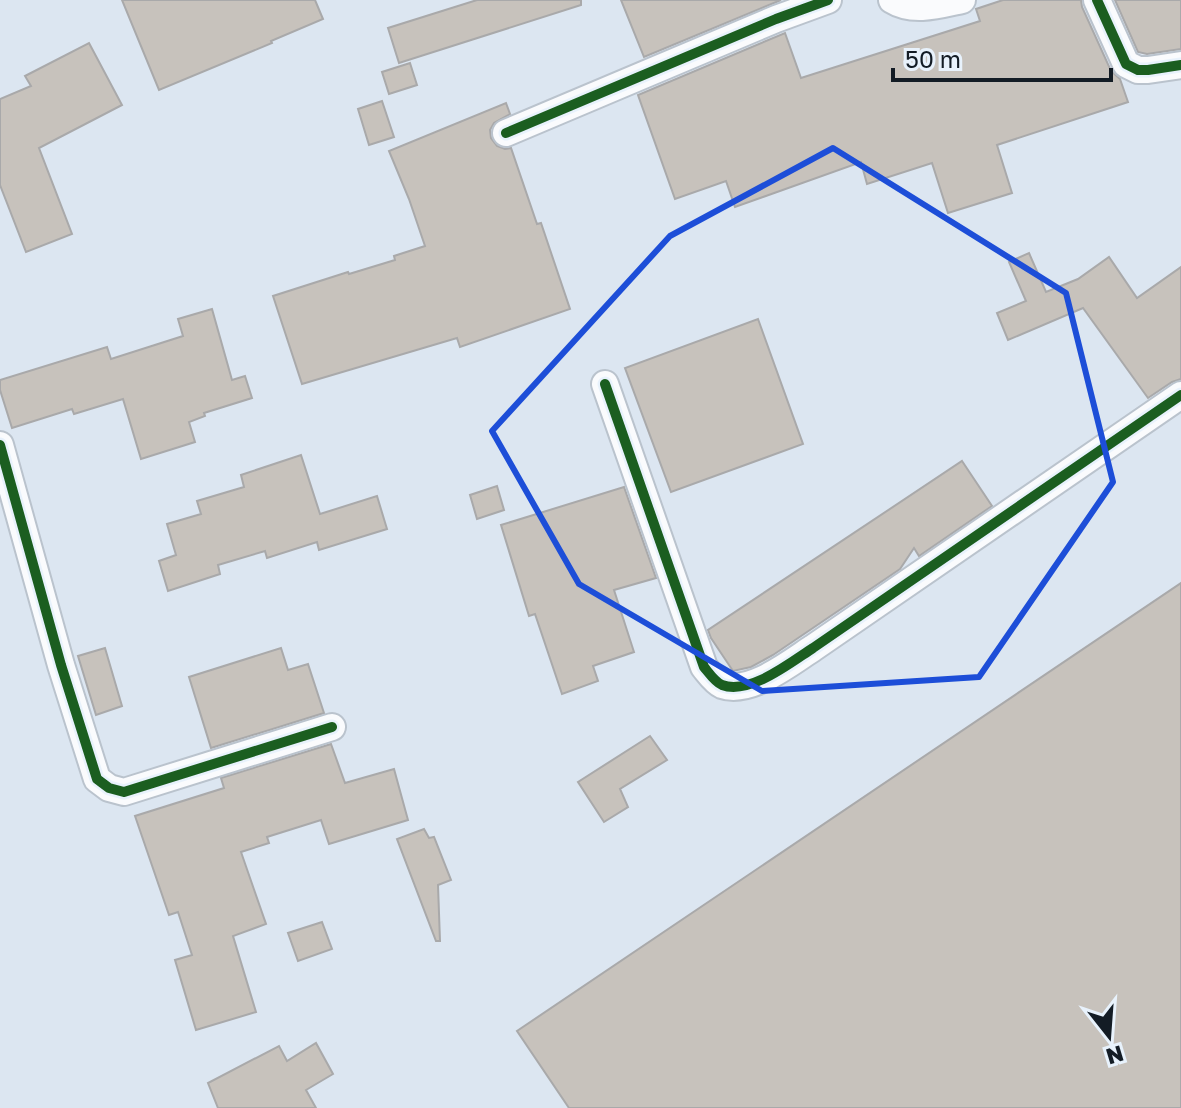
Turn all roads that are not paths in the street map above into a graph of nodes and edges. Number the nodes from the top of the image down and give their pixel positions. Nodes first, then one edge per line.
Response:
1 (828, 0) edge
2 (892, 0) edge
3 (962, 0) edge
4 (1097, 0) edge
5 (1181, 65) edge
6 (506, 133) dead end
7 (605, 384) dead end
8 (1181, 395) edge
9 (0, 445) edge
10 (332, 727) dead end

1 - 6 street
2 - 3 street
4 - 5 street
7 - 8 street
9 - 10 street

